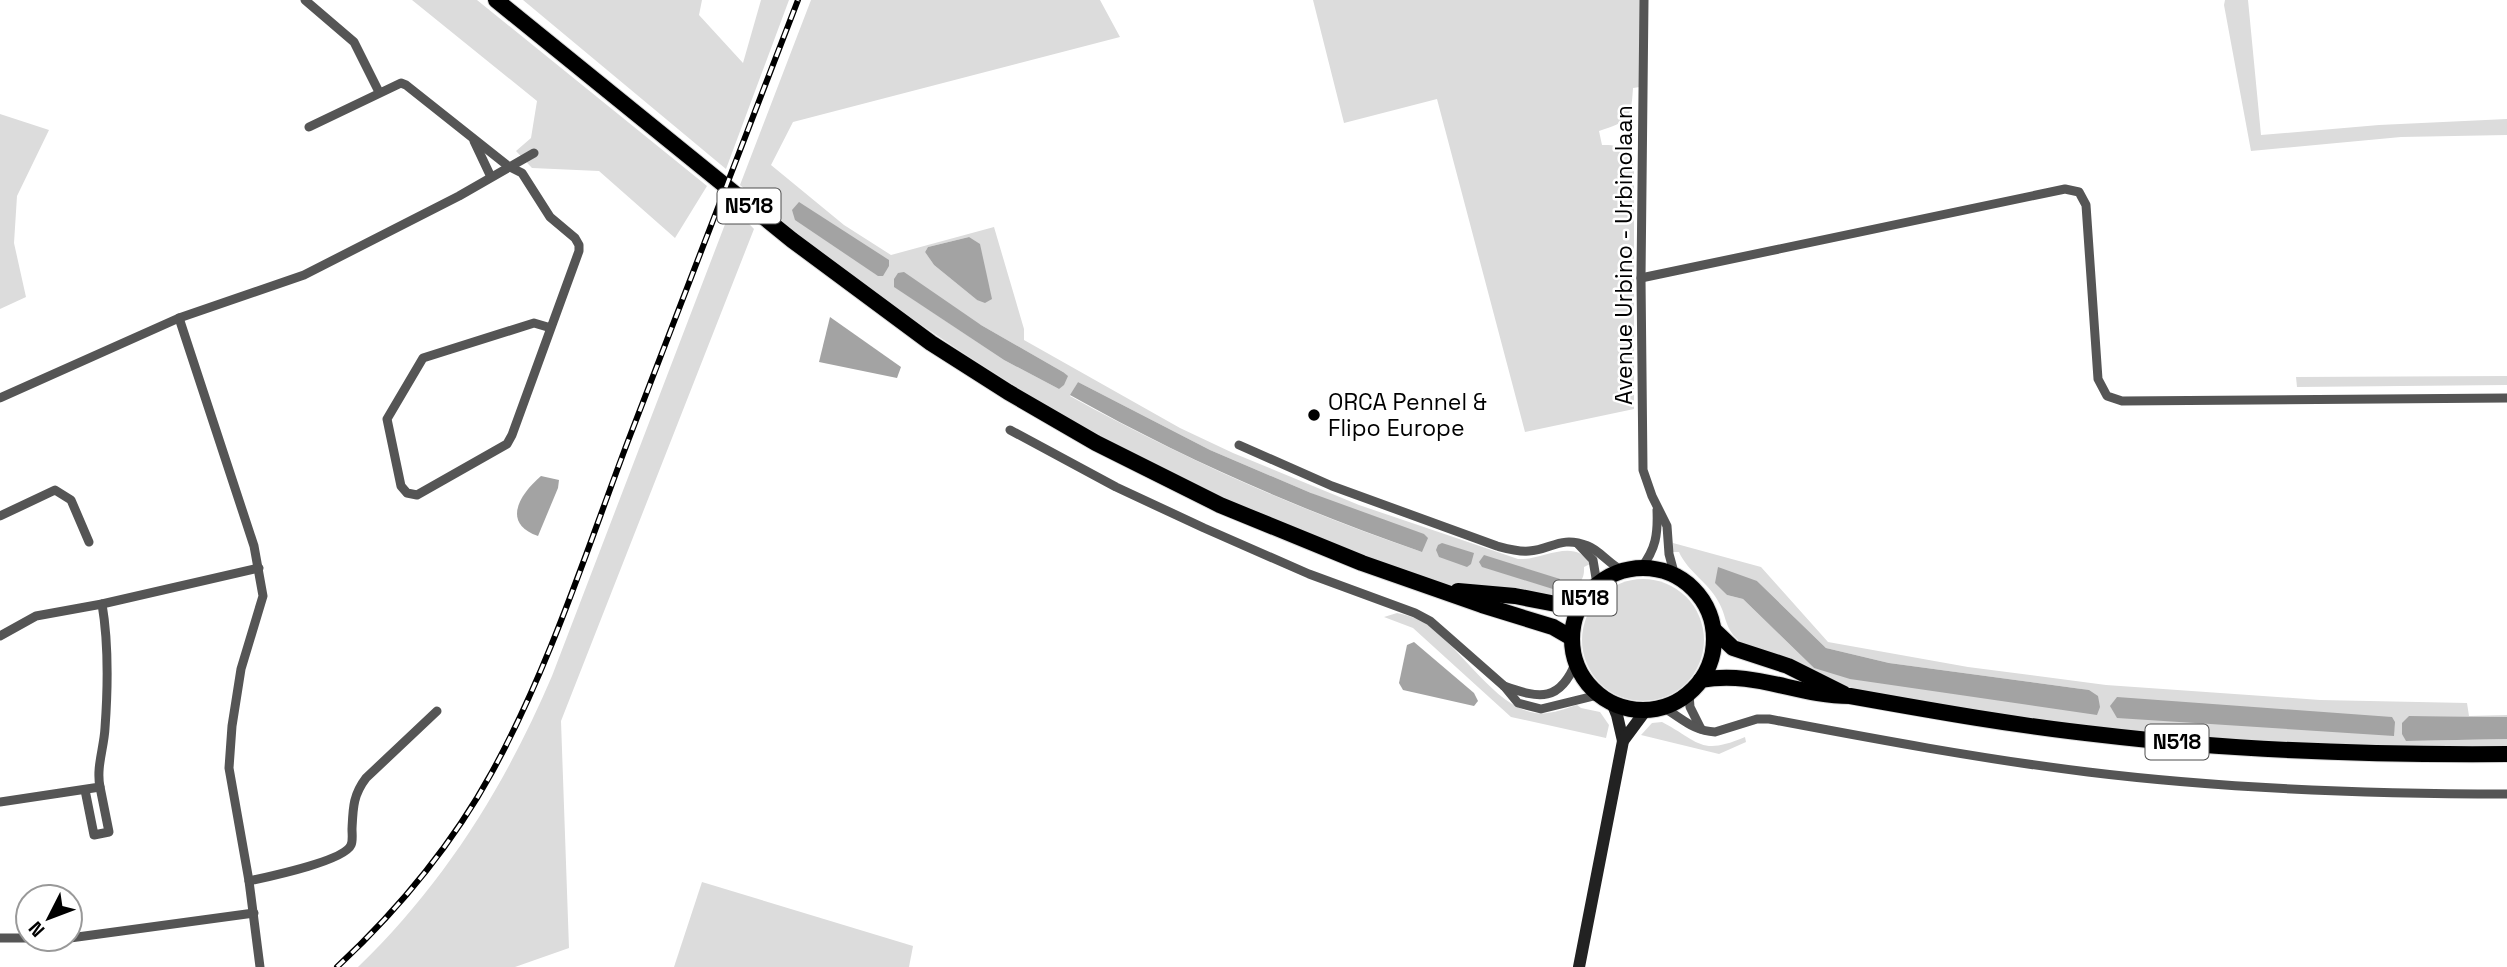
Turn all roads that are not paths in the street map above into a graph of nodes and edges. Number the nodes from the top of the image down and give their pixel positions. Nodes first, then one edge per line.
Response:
1 (305, 0) edge
2 (1644, 0) edge
3 (498, 1) edge
4 (379, 92) junction
5 (309, 127) dead end
6 (474, 140) junction
7 (534, 153) dead end
8 (508, 166) junction
9 (491, 177) junction
10 (1641, 278) junction
11 (179, 318) junction
12 (551, 328) junction
13 (0, 398) edge
14 (2507, 398) edge
15 (1010, 430) dead end
16 (1239, 445) dead end
17 (1657, 509) junction
18 (0, 516) edge
19 (89, 542) dead end
20 (1578, 544) junction
21 (259, 568) junction
22 (1641, 568) junction
23 (1623, 570) junction
24 (1675, 576) junction
25 (1597, 584) junction
26 (1440, 590) junction
27 (1583, 602) junction
28 (102, 604) junction
29 (1714, 631) junction
30 (0, 636) edge
31 (1572, 638) junction
32 (1576, 662) junction
33 (1701, 680) junction
34 (1504, 686) junction
35 (1689, 694) junction
36 (1850, 696) junction
37 (1605, 699) junction
38 (1664, 708) junction
39 (1646, 710) junction
40 (437, 711) dead end
41 (1701, 729) junction
42 (1623, 741) junction
43 (2507, 754) edge
44 (100, 787) junction
45 (85, 790) junction
46 (2507, 794) edge
47 (0, 802) edge
48 (249, 881) junction
49 (254, 913) junction
50 (84, 935) edge
51 (260, 967) edge
52 (1579, 967) edge

1 - 4 street
2 - 10 street, Avenue Urbino - Urbinolaan
3 - 26 highway, N518
4 - 5 street
4 - 6 street
6 - 8 street
6 - 9 street
7 - 8 street
8 - 9 street
8 - 12 street
9 - 11 street
10 - 14 street
10 - 17 street, Avenue Urbino - Urbinolaan
11 - 13 street
11 - 21 street
12 - 12 street
15 - 34 street
16 - 20 street
17 - 22 street, Avenue Urbino - Urbinolaan
17 - 24 street, Avenue Urbino - Urbinolaan
18 - 19 street
20 - 23 street
20 - 25 street
21 - 28 street
21 - 48 street
22 - 23 highway, N518
22 - 24 highway, N518
23 - 25 highway, N518
24 - 29 highway, N518
25 - 27 highway, N518
26 - 27 highway, N518
26 - 31 highway, N518
27 - 31 highway, N518
28 - 30 street
28 - 44 street
29 - 33 highway
29 - 36 highway, N518
31 - 32 highway, N518
32 - 34 street
32 - 37 highway, N518
33 - 35 highway
33 - 36 highway, N518
34 - 37 street
35 - 38 highway
35 - 41 street
36 - 43 highway, N518
37 - 39 highway
37 - 42 main road
38 - 39 highway
38 - 41 street
39 - 42 main road
40 - 48 street
41 - 46 street
42 - 52 main road
44 - 45 street
44 - 45 street
45 - 47 street
48 - 49 street
49 - 50 street
49 - 51 street

